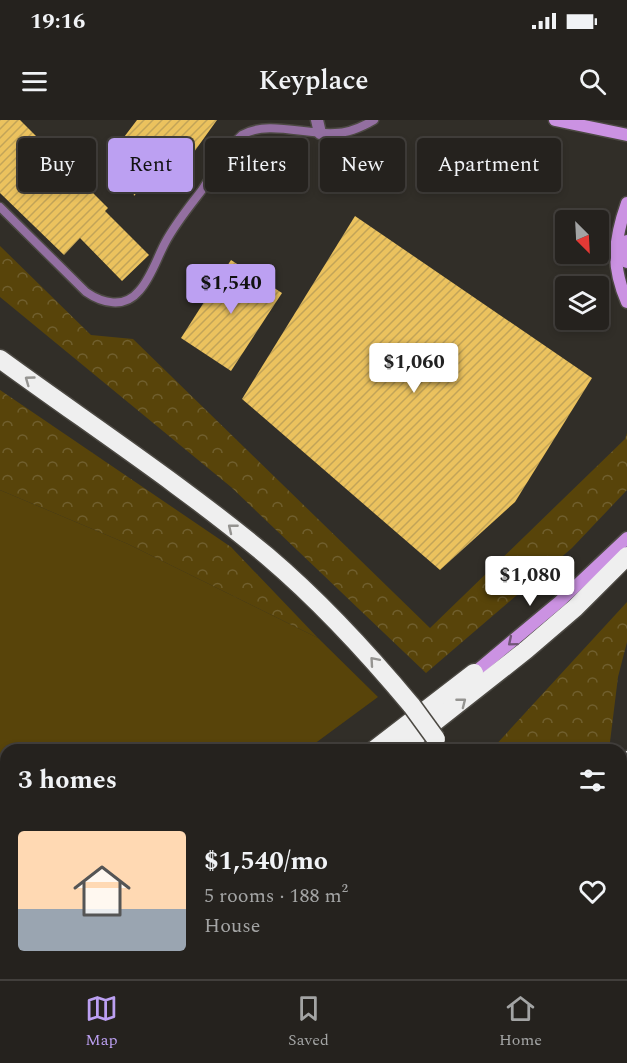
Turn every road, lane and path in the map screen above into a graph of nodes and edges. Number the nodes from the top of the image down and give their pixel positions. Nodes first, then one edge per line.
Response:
1 (317, 120) edge
2 (374, 120) edge
3 (555, 120) edge
4 (320, 133) junction
5 (627, 135) edge
6 (627, 203) edge
7 (0, 207) edge
8 (627, 241) edge
9 (627, 262) edge
10 (627, 302) edge
11 (0, 359) edge
12 (627, 538) edge
13 (627, 556) edge
14 (474, 673) joint
15 (382, 744) edge
16 (407, 744) edge
17 (439, 744) edge

1 - 4 street
2 - 4 lane
3 - 5 main road
4 - 7 lane
6 - 10 main road
8 - 9 main road
17 -> 11 highway, bridge
12 -> 14 main road
16 -> 13 highway
14 - 15 highway

